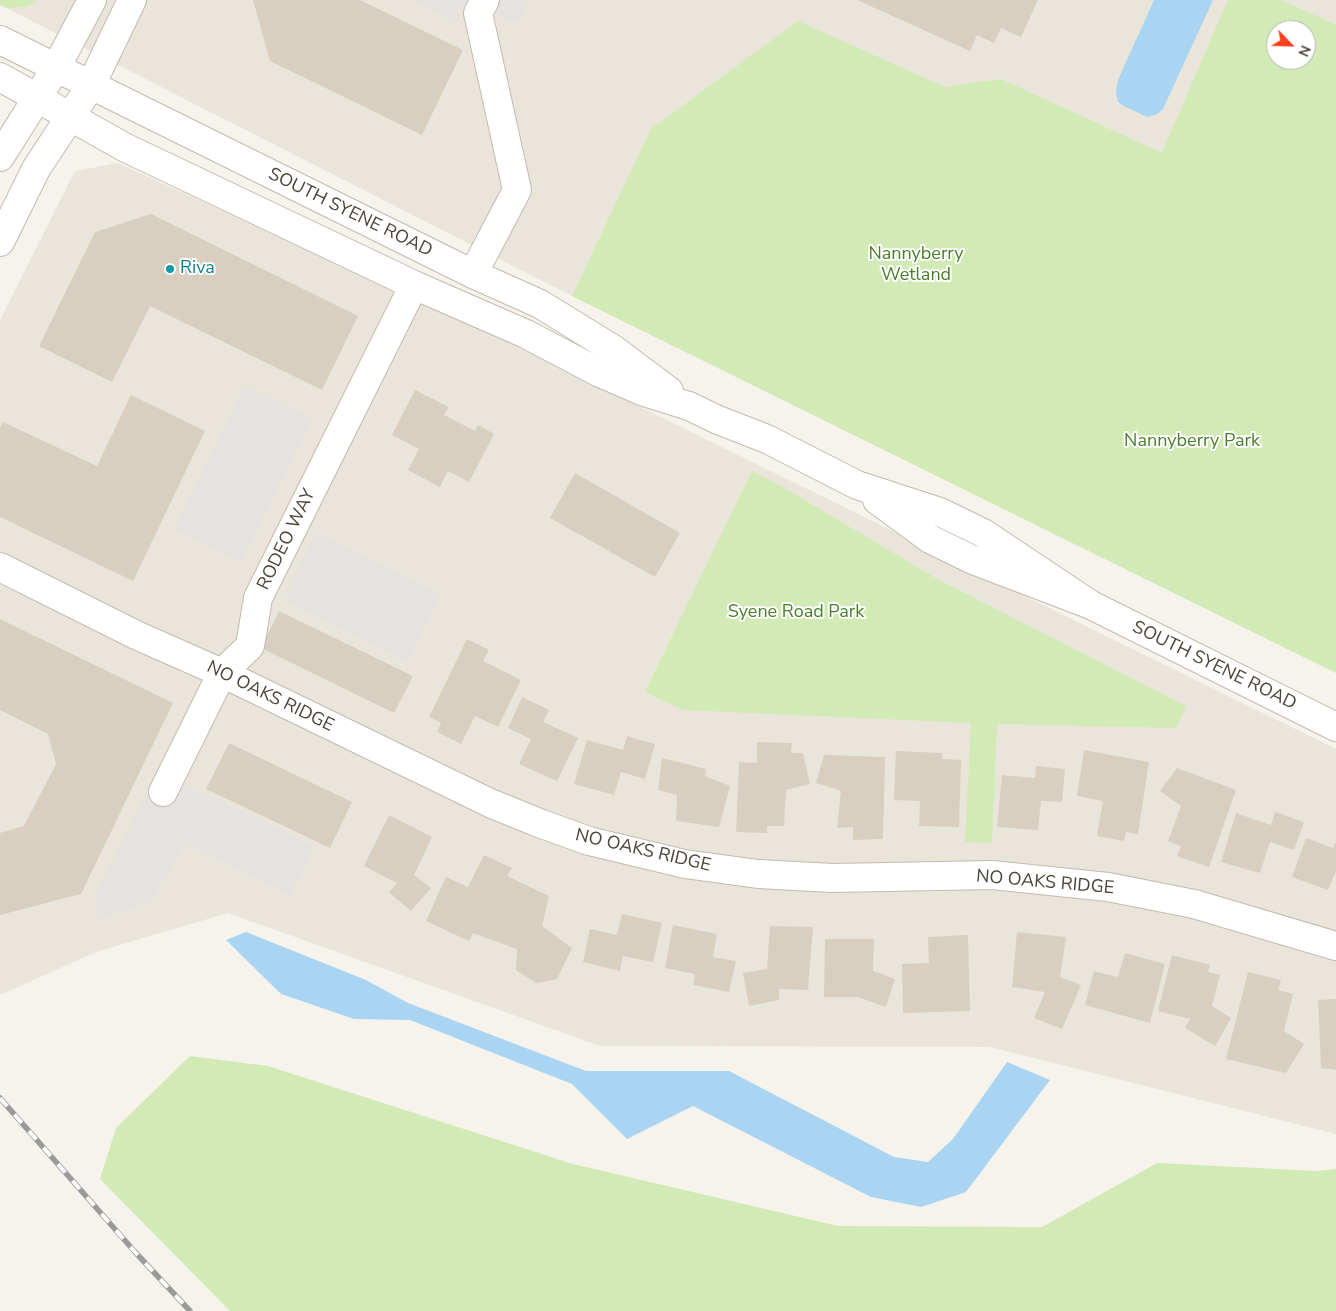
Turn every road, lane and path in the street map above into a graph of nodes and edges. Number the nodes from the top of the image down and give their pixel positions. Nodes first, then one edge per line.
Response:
1 (92, 0) edge
2 (132, 0) edge
3 (485, 0) edge
4 (0, 40) edge
5 (56, 68) junction
6 (0, 77) edge
7 (91, 85) junction
8 (37, 98) junction
9 (71, 117) junction
10 (0, 156) edge
11 (0, 242) edge
12 (473, 274) junction
13 (414, 285) junction
14 (688, 406) junction
15 (0, 568) edge
16 (222, 673) junction
17 (1336, 727) edge
18 (163, 792) dead end
19 (1336, 946) edge

1 - 5 street
2 - 7 street
3 - 12 street
4 - 5 street, SOUTH SYENE ROAD
5 - 7 street, SOUTH SYENE ROAD
5 - 8 street
6 - 8 street, SOUTH SYENE ROAD
7 - 9 street
7 - 12 street, SOUTH SYENE ROAD
8 - 9 street, SOUTH SYENE ROAD
8 - 10 street
9 - 11 street
9 - 13 street, SOUTH SYENE ROAD
12 - 14 street, SOUTH SYENE ROAD
13 - 14 street, SOUTH SYENE ROAD
13 - 16 street, RODEO WAY
14 - 17 street, SOUTH SYENE ROAD
15 - 16 street, NO OAKS RIDGE
16 - 18 street, RODEO WAY
16 - 19 street, NO OAKS RIDGE

